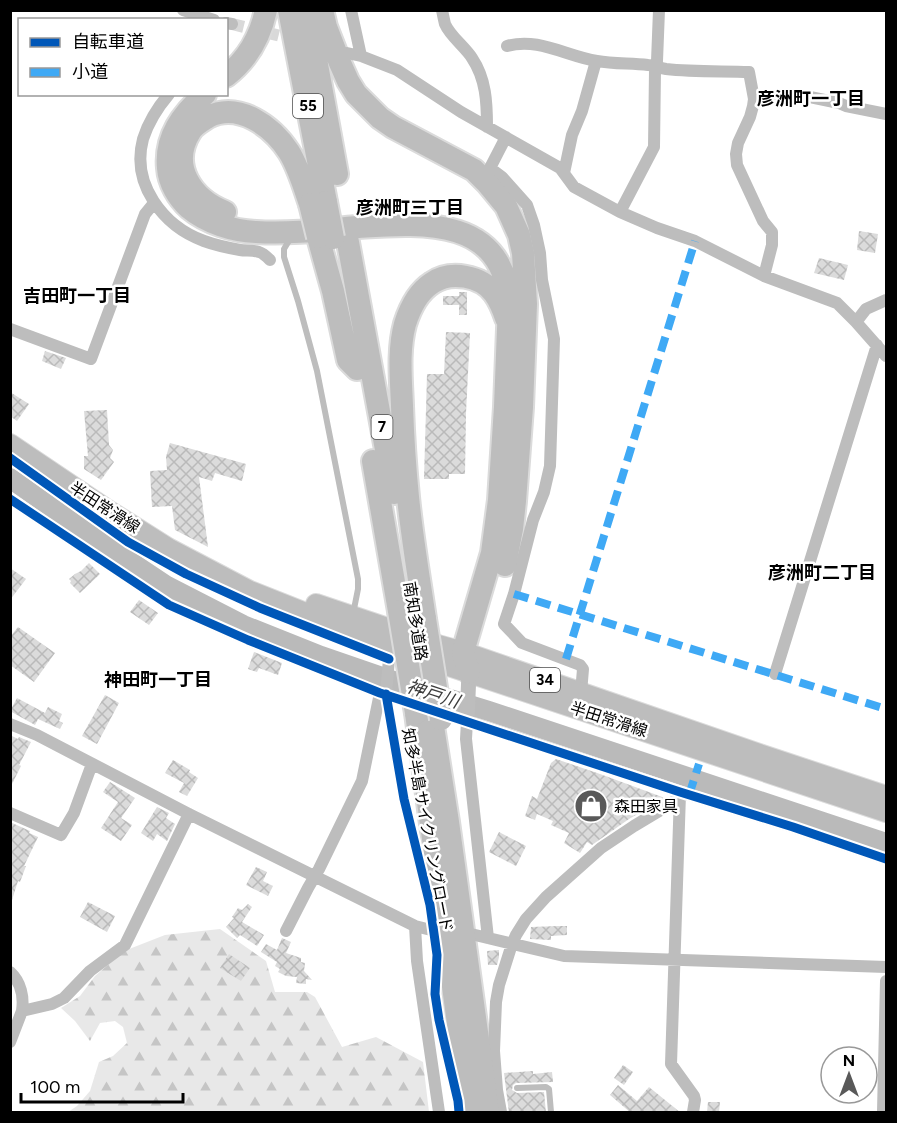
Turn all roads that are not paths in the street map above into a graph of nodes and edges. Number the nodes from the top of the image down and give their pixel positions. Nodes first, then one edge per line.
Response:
1 (183, 10) edge
2 (266, 10) edge
3 (289, 10) edge
4 (307, 10) edge
5 (322, 10) edge
6 (351, 10) edge
7 (442, 10) edge
8 (659, 10) edge
9 (209, 18) edge
10 (507, 46) dead end
11 (347, 53) dead end
12 (361, 56) junction
13 (596, 61) junction
14 (656, 66) junction
15 (228, 75) edge
16 (167, 96) edge
17 (203, 96) edge
18 (754, 99) junction
19 (886, 114) edge
20 (488, 126) junction
21 (506, 137) junction
22 (564, 173) junction
23 (154, 203) junction
24 (326, 203) junction
25 (620, 212) junction
26 (324, 236) junction
27 (270, 260) dead end
28 (764, 276) junction
29 (524, 285) junction
30 (884, 303) edge
31 (856, 322) junction
32 (508, 325) junction
33 (10, 329) edge
34 (877, 345) junction
35 (886, 356) edge
36 (10, 444) edge
37 (10, 499) edge
38 (202, 565) junction
39 (413, 615) junction
40 (352, 616) junction
41 (389, 653) junction
42 (469, 666) junction
43 (775, 674) dead end
44 (384, 692) junction
45 (581, 693) junction
46 (467, 721) junction
47 (431, 722) junction
48 (10, 724) edge
49 (92, 764) junction
50 (681, 792) junction
51 (886, 796) edge
52 (886, 812) edge
53 (10, 813) edge
54 (189, 814) junction
55 (886, 859) edge
56 (315, 876) junction
57 (415, 926) junction
58 (431, 930) dead end
59 (286, 931) dead end
60 (471, 934) dead end
61 (488, 938) junction
62 (512, 944) junction
63 (675, 960) junction
64 (886, 967) edge
65 (10, 972) edge
66 (886, 981) edge
67 (22, 1011) junction
68 (10, 1042) edge
69 (517, 1088) dead end
70 (439, 1113) edge
71 (470, 1113) edge
72 (488, 1113) edge
73 (501, 1113) edge
74 (551, 1113) edge
75 (693, 1113) edge
76 (883, 1113) edge

1 - 9 street
2 - 15 highway
3 - 24 highway, 55
4 - 24 highway, 55
5 - 29 highway
6 - 12 street
7 - 20 street
8 - 14 street
10 - 13 street
11 - 12 street
12 - 20 street
13 - 14 street
13 - 22 street
14 - 18 street
14 - 25 street
16 - 23 street
17 - 26 highway
18 - 19 street
18 - 28 street
20 - 21 street
21 - 22 street
21 - 45 street
22 - 25 street
23 - 27 street
23 - 33 street
24 - 26 highway, 南知多道路 / 7
24 - 26 highway, bridge
24 - 29 highway
25 - 28 street
26 - 32 highway
26 - 39 highway, 南知多道路 / 7
26 - 39 highway, 南知多道路 / 7
26 - 40 lane
28 - 31 street
29 - 42 highway
30 - 31 street
31 - 34 street
32 - 39 highway
32 - 42 highway
34 - 35 street
34 - 43 street
36 - 38 main road, 半田常滑線 / 34
37 - 44 street
38 - 40 main road, 半田常滑線 / 34
38 - 41 main road, 半田常滑線 / 34
39 - 47 highway, 南知多道路 / 7
40 - 42 main road, 半田常滑線 / 34
41 - 42 main road, 半田常滑線 / 34
41 - 44 street
42 - 45 main road, 半田常滑線 / 34
42 - 46 street
42 - 52 main road, 半田常滑線 / 34
44 - 46 street
44 - 56 street
45 - 51 main road, 半田常滑線 / 34
46 - 50 street
46 - 61 street
47 - 71 highway, 南知多道路 / 7
47 - 72 highway, 南知多道路 / 7
48 - 49 street
49 - 53 street
49 - 54 street
50 - 55 street
50 - 62 street
50 - 63 street
54 - 56 street
54 - 67 street
56 - 57 street
56 - 59 street
57 - 58 street
57 - 70 street
60 - 61 street
61 - 62 street
62 - 63 street
62 - 73 street
63 - 64 street
63 - 75 street
65 - 67 street
66 - 76 street
67 - 68 street
69 - 74 lane

